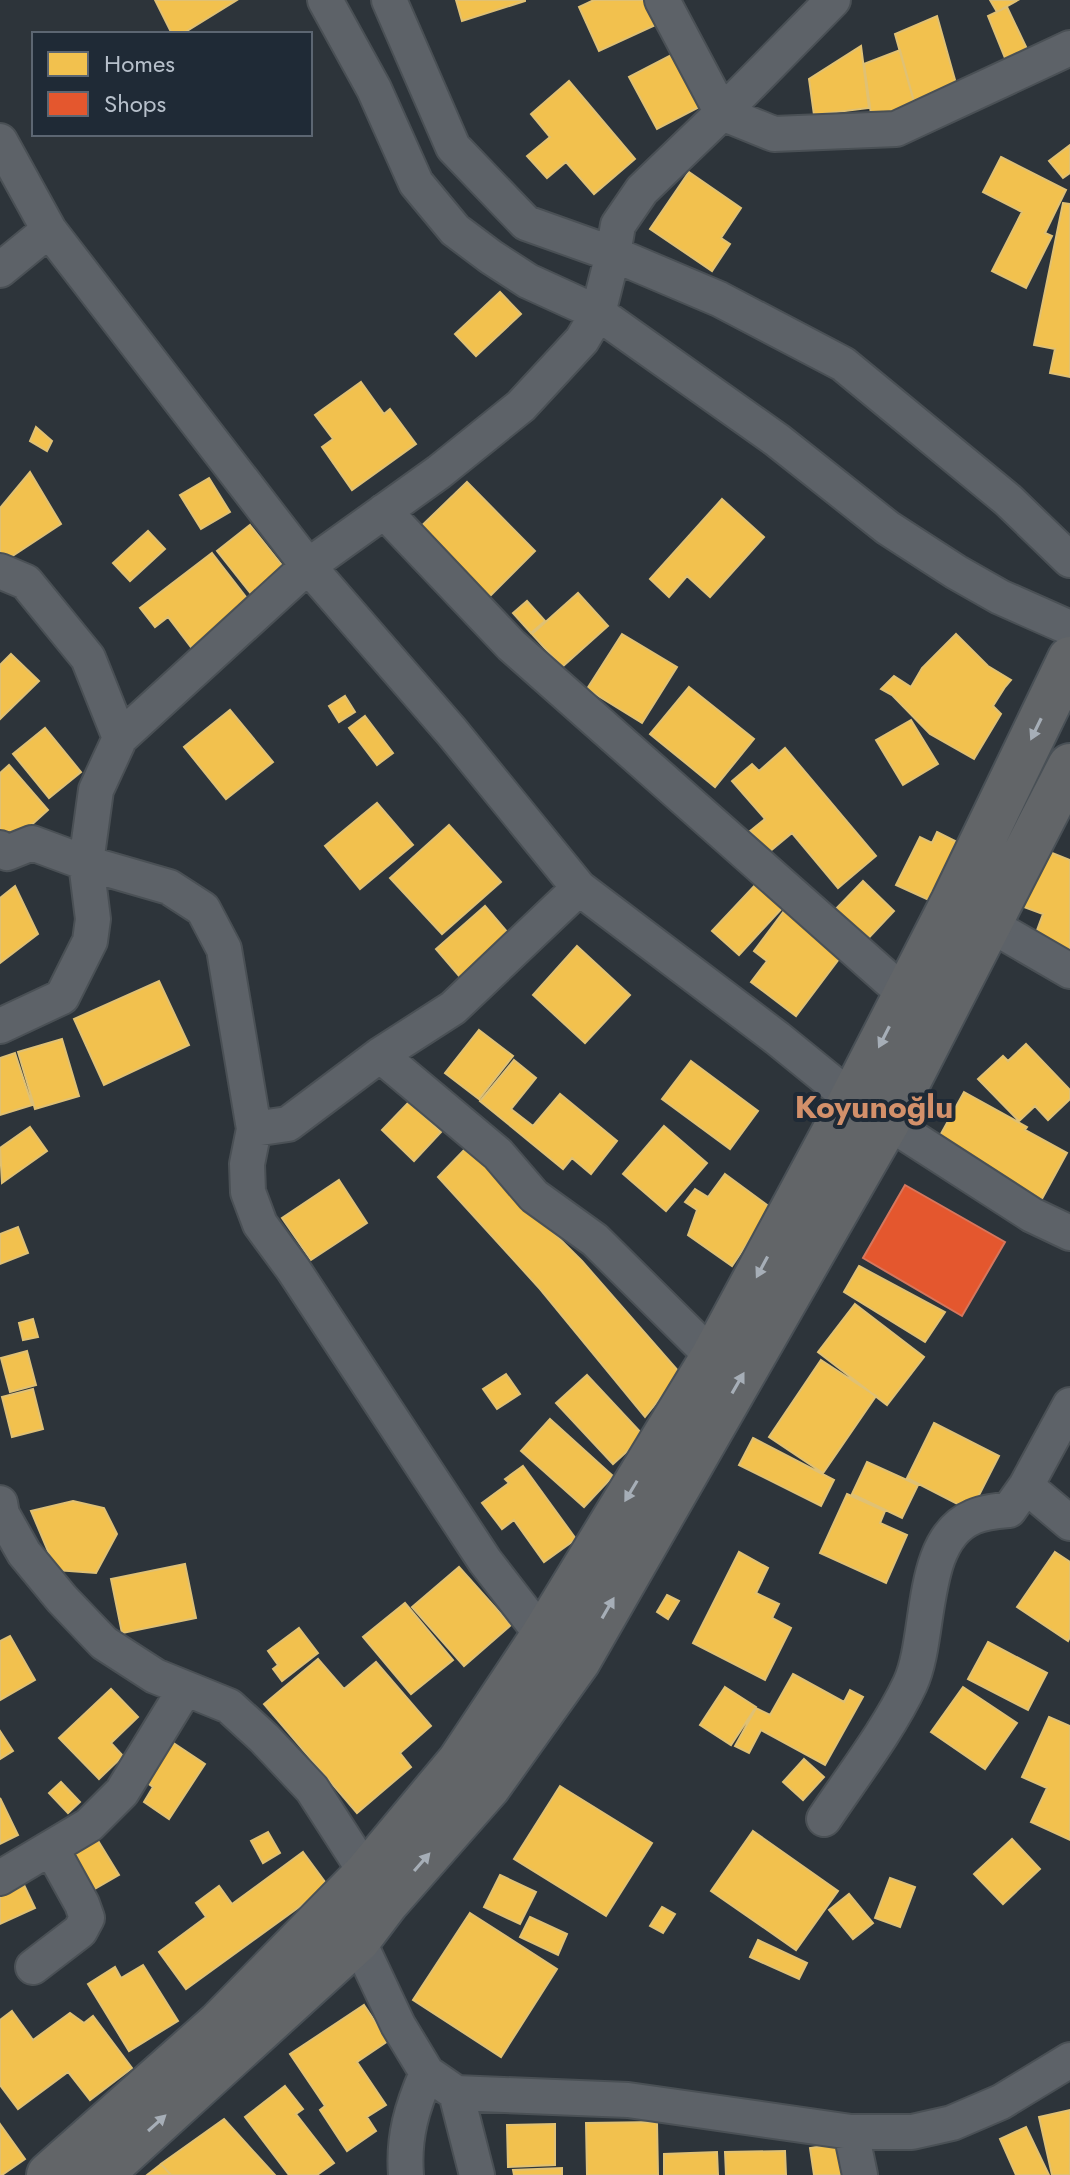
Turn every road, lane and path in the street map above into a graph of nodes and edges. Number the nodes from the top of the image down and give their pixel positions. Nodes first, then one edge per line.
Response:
1 (325, 0) edge
2 (389, 0) edge
3 (662, 0) edge
4 (833, 0) edge
5 (1070, 48) edge
6 (722, 113) junction
7 (0, 141) edge
8 (49, 230) junction
9 (613, 254) junction
10 (0, 270) edge
11 (598, 313) junction
12 (384, 511) junction
13 (1070, 560) edge
14 (308, 566) junction
15 (0, 571) edge
16 (1070, 628) edge
17 (1070, 659) edge
18 (120, 738) junction
19 (1070, 766) edge
20 (0, 848) edge
21 (86, 863) junction
22 (579, 888) junction
23 (989, 924) junction
24 (1070, 971) edge
25 (906, 995) junction
26 (0, 1026) edge
27 (380, 1055) junction
28 (870, 1110) junction
29 (254, 1129) junction
30 (1070, 1233) edge
31 (713, 1357) junction
32 (1070, 1405) edge
33 (1026, 1486) junction
34 (0, 1503) edge
35 (1070, 1523) edge
36 (543, 1636) junction
37 (578, 1661) junction
38 (185, 1689) junction
39 (824, 1819) dead end
40 (51, 1848) junction
41 (0, 1878) edge
42 (376, 1889) junction
43 (358, 1940) junction
44 (33, 1967) dead end
45 (1070, 2060) edge
46 (427, 2073) junction
47 (456, 2093) junction
48 (851, 2132) junction
49 (49, 2175) edge
50 (100, 2175) edge
51 (406, 2175) edge
52 (477, 2175) edge
53 (860, 2175) edge

1 - 11 street
2 - 9 street
3 - 6 street
4 - 6 street
5 - 6 street
6 - 9 street
7 - 8 street
8 - 10 street
8 - 14 street
9 - 11 street
9 - 13 street
11 - 12 street
11 - 16 street
12 - 14 street
12 - 25 street
14 - 18 street
14 - 22 street
15 - 18 street
17 -> 25 highway
18 - 21 street
19 - 23 highway
20 - 21 street
21 - 26 street
21 - 29 street
22 - 27 street
22 - 28 street
23 - 24 street
23 - 28 highway
25 -> 28 highway
27 - 29 street
27 - 31 street
28 - 30 street
28 -> 31 highway
37 -> 28 highway
29 - 36 street
31 -> 36 highway
32 - 33 street
33 - 35 street
33 - 39 street
34 - 38 street
36 - 37 street
36 - 42 highway
42 -> 37 highway
38 - 40 street
38 - 42 street
40 - 41 street
40 - 44 street
42 - 43 highway
42 - 49 highway
43 - 46 street
50 -> 43 highway
45 - 48 street
46 - 47 street
46 - 51 street
47 - 48 street
47 - 52 street
48 - 53 street

